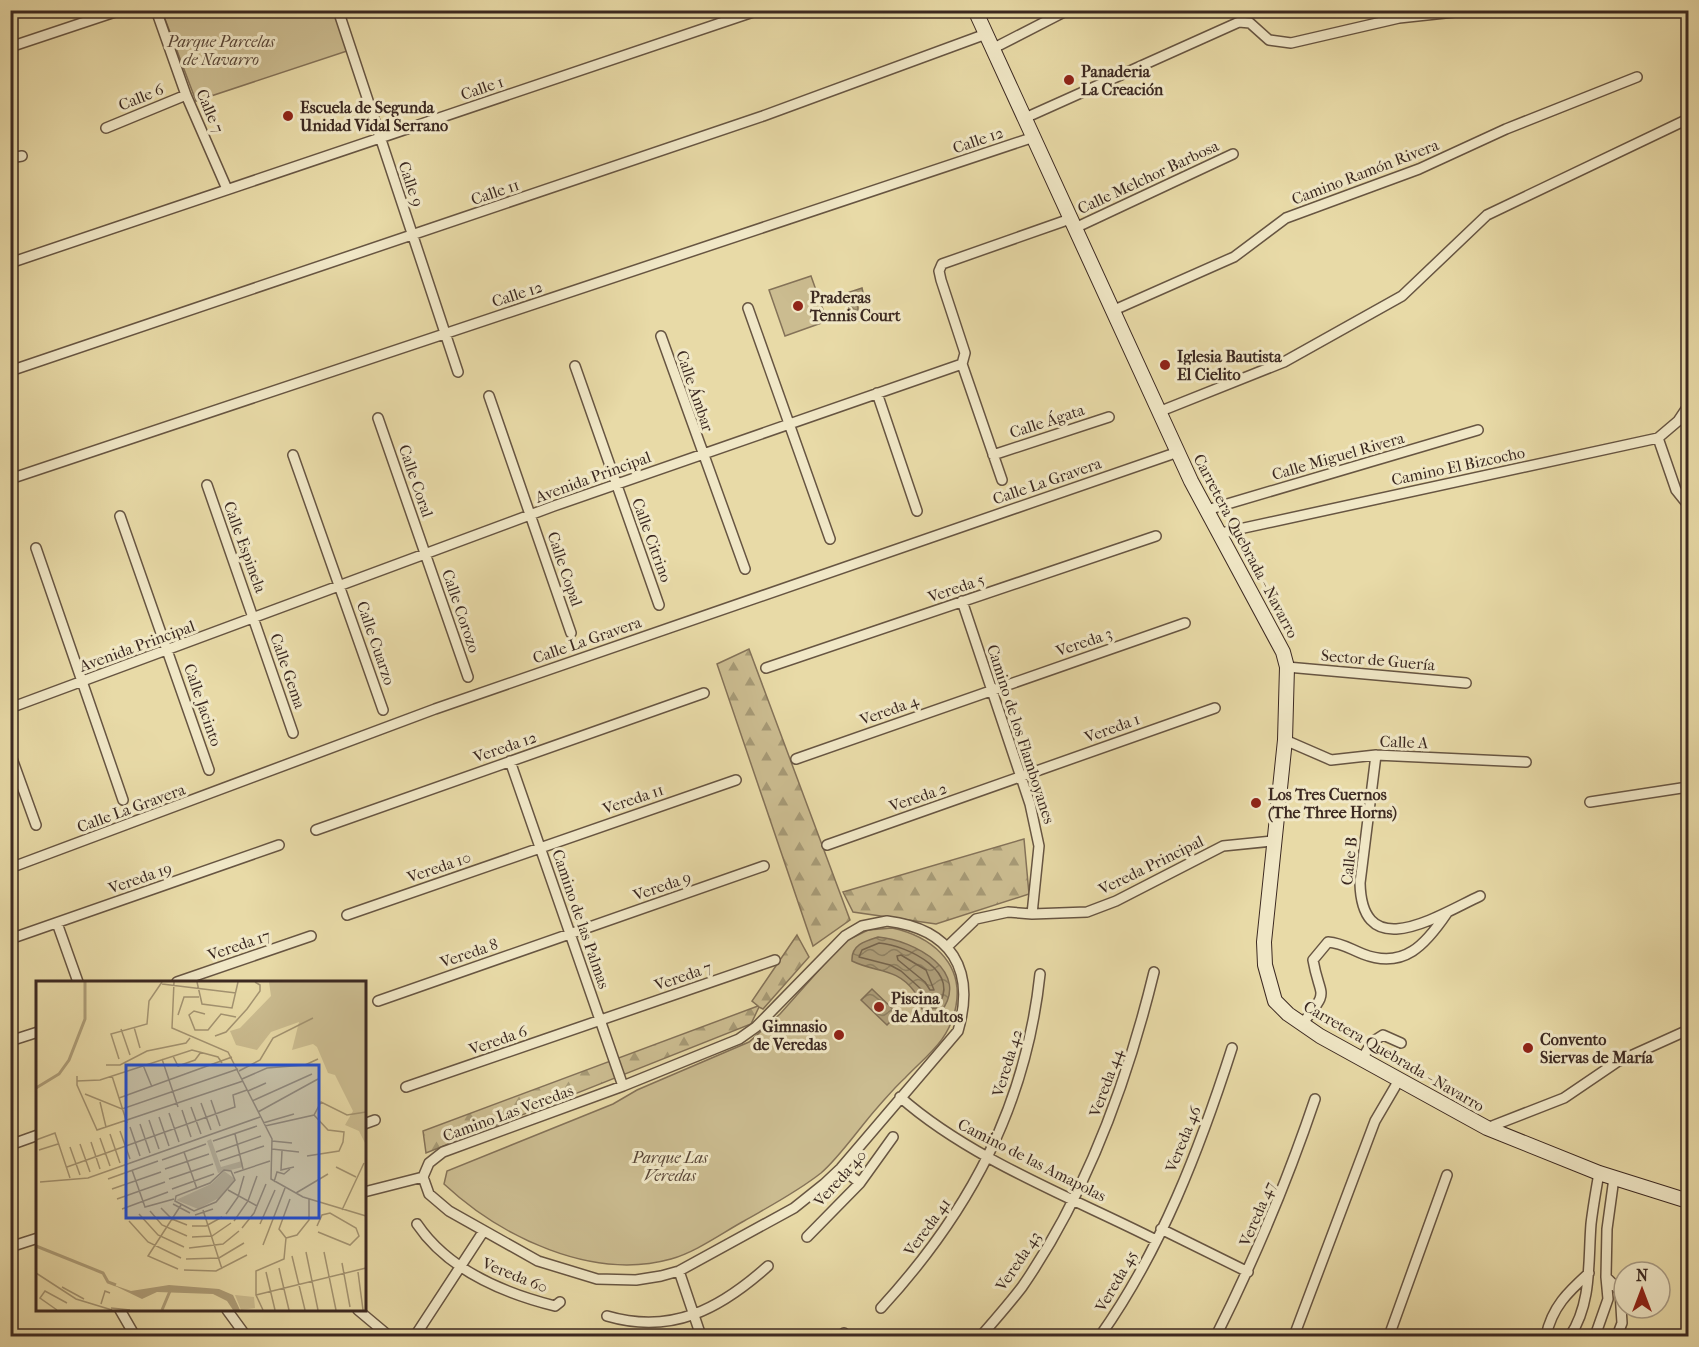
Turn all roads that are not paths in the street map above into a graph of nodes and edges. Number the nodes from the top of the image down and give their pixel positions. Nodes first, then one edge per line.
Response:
1 (121, 10) edge
2 (156, 10) edge
3 (338, 10) edge
4 (759, 10) edge
5 (975, 10) edge
6 (1068, 10) edge
7 (1473, 10) edge
8 (987, 34) junction
9 (10, 47) edge
10 (994, 48) junction
11 (1637, 76) dead end
12 (186, 95) junction
13 (1025, 118) junction
14 (1689, 119) edge
15 (106, 128) dead end
16 (1034, 136) junction
17 (380, 139) junction
18 (1233, 154) dead end
19 (22, 156) dead end
20 (10, 158) edge
21 (227, 189) junction
22 (1073, 223) junction
23 (414, 235) junction
24 (10, 263) edge
25 (748, 308) dead end
26 (1112, 311) junction
27 (446, 333) junction
28 (661, 336) dead end
29 (962, 363) junction
30 (575, 366) dead end
31 (10, 371) edge
32 (458, 372) dead end
33 (877, 393) junction
34 (489, 396) dead end
35 (1689, 406) edge
36 (1161, 411) junction
37 (1109, 417) dead end
38 (378, 418) dead end
39 (790, 424) junction
40 (1478, 430) dead end
41 (1658, 438) junction
42 (1179, 452) junction
43 (702, 454) junction
44 (293, 455) dead end
45 (993, 455) junction
46 (10, 479) edge
47 (1002, 480) dead end
48 (616, 484) junction
49 (207, 485) dead end
50 (1689, 505) edge
51 (1207, 510) junction
52 (917, 511) dead end
53 (531, 515) junction
54 (120, 516) dead end
55 (1221, 533) junction
56 (1156, 536) dead end
57 (830, 539) dead end
58 (36, 548) dead end
59 (425, 554) junction
60 (745, 569) dead end
61 (341, 586) junction
62 (962, 601) junction
63 (659, 605) dead end
64 (255, 618) junction
65 (1185, 623) dead end
66 (571, 633) dead end
67 (168, 651) junction
68 (1287, 667) junction
69 (766, 668) dead end
70 (468, 677) dead end
71 (83, 682) junction
72 (1466, 683) dead end
73 (992, 690) junction
74 (704, 693) dead end
75 (10, 708) edge
76 (1215, 708) dead end
77 (383, 710) dead end
78 (293, 733) dead end
79 (1285, 740) junction
80 (10, 753) edge
81 (1376, 755) junction
82 (796, 759) dead end
83 (510, 761) junction
84 (1526, 762) dead end
85 (209, 770) dead end
86 (1020, 777) junction
87 (736, 780) dead end
88 (1689, 787) edge
89 (123, 800) dead end
90 (1590, 802) dead end
91 (36, 825) dead end
92 (316, 830) dead end
93 (1273, 841) junction
94 (279, 845) dead end
95 (827, 845) dead end
96 (541, 848) junction
97 (764, 866) dead end
98 (10, 868) edge
99 (1480, 896) dead end
100 (1448, 911) junction
101 (1032, 914) junction
102 (347, 915) dead end
103 (57, 923) junction
104 (570, 934) junction
105 (311, 936) dead end
106 (10, 939) edge
107 (947, 947) junction
108 (776, 960) dead end
109 (1154, 972) dead end
110 (1040, 974) dead end
111 (78, 981) edge
112 (180, 981) edge
113 (378, 1001) dead end
114 (600, 1021) junction
115 (1302, 1024) junction
116 (1689, 1030) edge
117 (36, 1033) edge
118 (10, 1041) edge
119 (1401, 1043) dead end
120 (1232, 1048) dead end
121 (1362, 1059) junction
122 (1399, 1080) junction
123 (623, 1086) junction
124 (406, 1087) dead end
125 (900, 1097) junction
126 (1315, 1099) dead end
127 (375, 1120) dead end
128 (366, 1123) edge
129 (1487, 1128) junction
130 (36, 1136) edge
131 (893, 1137) dead end
132 (10, 1145) edge
133 (989, 1157) junction
134 (841, 1168) junction
135 (1599, 1173) junction
136 (1447, 1175) dead end
137 (423, 1177) junction
138 (1614, 1178) junction
139 (860, 1183) junction
140 (366, 1191) edge
141 (1074, 1199) junction
142 (1689, 1201) edge
143 (417, 1224) dead end
144 (1161, 1229) junction
145 (483, 1232) junction
146 (807, 1237) dead end
147 (36, 1239) edge
148 (1156, 1240) junction
149 (10, 1247) edge
150 (768, 1266) dead end
151 (461, 1267) junction
152 (679, 1271) junction
153 (1248, 1272) junction
154 (1590, 1273) junction
155 (1606, 1277) junction
156 (560, 1302) dead end
157 (881, 1308) dead end
158 (121, 1311) edge
159 (228, 1311) edge
160 (359, 1311) edge
161 (694, 1315) junction
162 (607, 1316) dead end
163 (135, 1336) edge
164 (246, 1336) edge
165 (389, 1336) edge
166 (415, 1336) edge
167 (701, 1336) edge
168 (981, 1336) edge
169 (1100, 1336) edge
170 (1216, 1336) edge
171 (1294, 1336) edge
172 (1389, 1336) edge
173 (1546, 1336) edge
174 (1570, 1336) edge
175 (1596, 1336) edge
176 (1617, 1336) edge

1 - 9 street
2 - 12 street, Calle 7
3 - 17 street, Calle 9
4 - 17 street, Calle 1
5 - 8 street, Carretera Quebrada - Navarro
6 - 10 street
7 - 13 street
8 - 10 street, Carretera Quebrada - Navarro
8 - 23 street, Calle 11
10 - 13 street, Carretera Quebrada - Navarro
11 - 26 street, Camino Ramón Rivera
12 - 15 street, Calle 6
12 - 21 street, Calle 7
13 - 16 street, Carretera Quebrada - Navarro
14 - 36 street
16 - 22 street, Carretera Quebrada - Navarro
16 - 27 street, Calle 12
17 - 21 street, Calle 1
17 - 23 street, Calle 9
18 - 22 street, Calle Melchor Barbosa
19 - 20 street
21 - 24 street, Calle 1
22 - 26 street, Carretera Quebrada - Navarro
22 - 29 street
23 - 27 street, Calle 9
23 - 31 street, Calle 11
25 - 39 street
26 - 36 street, Carretera Quebrada - Navarro
27 - 32 street, Calle 9
27 - 46 street, Calle 12
28 - 43 street, Calle Ámbar
29 - 33 street, Avenida Principal
29 - 45 street
30 - 48 street, Calle Citrino
33 - 39 street, Avenida Principal
33 - 52 street
34 - 53 street, Calle Copal
35 - 41 street, Camino El Bizcocho
36 - 42 street, Carretera Quebrada - Navarro
37 - 45 street, Calle Ágata
38 - 59 street, Calle Coral
39 - 43 street, Avenida Principal
39 - 57 street
40 - 51 street, Calle Miguel Rivera
41 - 50 street
41 - 55 street, Camino El Bizcocho
42 - 51 street, Carretera Quebrada - Navarro
42 - 98 street, Calle La Gravera
43 - 48 street, Avenida Principal
43 - 60 street, Calle Ámbar
44 - 61 street, Calle Cuarzo
45 - 47 street
48 - 53 street, Avenida Principal
48 - 63 street, Calle Citrino
49 - 64 street, Calle Espinela
51 - 55 street, Carretera Quebrada - Navarro
53 - 59 street, Avenida Principal
53 - 66 street, Calle Copal
54 - 67 street, Calle Jacinto
55 - 68 street, Carretera Quebrada - Navarro
56 - 62 street, Vereda 5
58 - 71 street
59 - 61 street, Avenida Principal
59 - 70 street, Calle Corozo
61 - 64 street, Avenida Principal
61 - 77 street, Calle Cuarzo
62 - 69 street, Vereda 5
62 - 73 street, Camino de los Flamboyanes
64 - 67 street, Avenida Principal
64 - 78 street, Calle Gema
65 - 73 street, Vereda 3
67 - 71 street, Avenida Principal
67 - 85 street, Calle Jacinto
68 - 72 street, Sector de Guería
68 - 79 street, Carretera Quebrada - Navarro
71 - 75 street, Avenida Principal
71 - 89 street
73 - 82 street, Vereda 4
73 - 86 street, Camino de los Flamboyanes
74 - 83 street, Vereda 12
76 - 86 street, Vereda 1
79 - 81 street, Calle A
79 - 93 street, Carretera Quebrada - Navarro
80 - 91 street
81 - 84 street, Calle A
81 - 100 street, Calle B
83 - 92 street, Vereda 12
83 - 96 street, Camino de las Palmas
86 - 95 street, Vereda 2
86 - 101 street, Camino de los Flamboyanes
87 - 96 street, Vereda 11
88 - 90 street
93 - 101 street, Vereda Principal
93 - 115 street, Carretera Quebrada - Navarro
94 - 103 street, Vereda 19
96 - 102 street, Vereda 10
96 - 104 street, Camino de las Palmas
97 - 104 street, Vereda 9
99 - 100 street, Calle B
100 - 115 street
101 - 107 street, Vereda Principal
103 - 106 street, Vereda 19
103 - 111 street
104 - 113 street, Vereda 8
104 - 114 street, Camino de las Palmas
105 - 112 street, Vereda 17
107 - 123 street, Camino Las Veredas
107 - 125 street, Camino Las Veredas
108 - 114 street, Vereda 7
109 - 141 street, Vereda 44
110 - 133 street, Vereda 42
114 - 123 street, Camino de las Palmas
114 - 124 street, Vereda 6
115 - 121 street, Carretera Quebrada - Navarro
116 - 129 street
117 - 118 street
119 - 121 street
120 - 144 street, Vereda 46
121 - 122 street, Carretera Quebrada - Navarro
122 - 129 street, Carretera Quebrada - Navarro
122 - 171 street
123 - 137 street, Camino Las Veredas
125 - 133 street, Camino de las Amapolas
125 - 134 street, Camino Las Veredas
126 - 153 street, Vereda 47
127 - 128 street
129 - 135 street, Carretera Quebrada - Navarro
130 - 132 street
131 - 139 street, Vereda 40
133 - 141 street, Camino de las Amapolas
133 - 157 street, Vereda 41
134 - 139 street
134 - 152 street, Camino Las Veredas
135 - 138 street, Carretera Quebrada - Navarro
135 - 154 street
136 - 172 street
137 - 140 street
137 - 145 street, Camino Las Veredas
138 - 142 street, Carretera Quebrada - Navarro
138 - 155 street
139 - 146 street, Vereda 40
141 - 148 street, Camino de las Amapolas
141 - 168 street, Vereda 43
143 - 151 street
144 - 148 street, Vereda 46
144 - 153 street
145 - 151 street
145 - 152 street, Camino Las Veredas
147 - 149 street
148 - 169 street, Vereda 45
150 - 161 street
151 - 156 street, Vereda 60
151 - 166 street
152 - 161 street
153 - 170 street, Vereda 47
154 - 173 street
154 - 174 street
155 - 175 street
155 - 176 street
158 - 163 street
159 - 164 street
160 - 165 street
161 - 162 street
161 - 167 street

